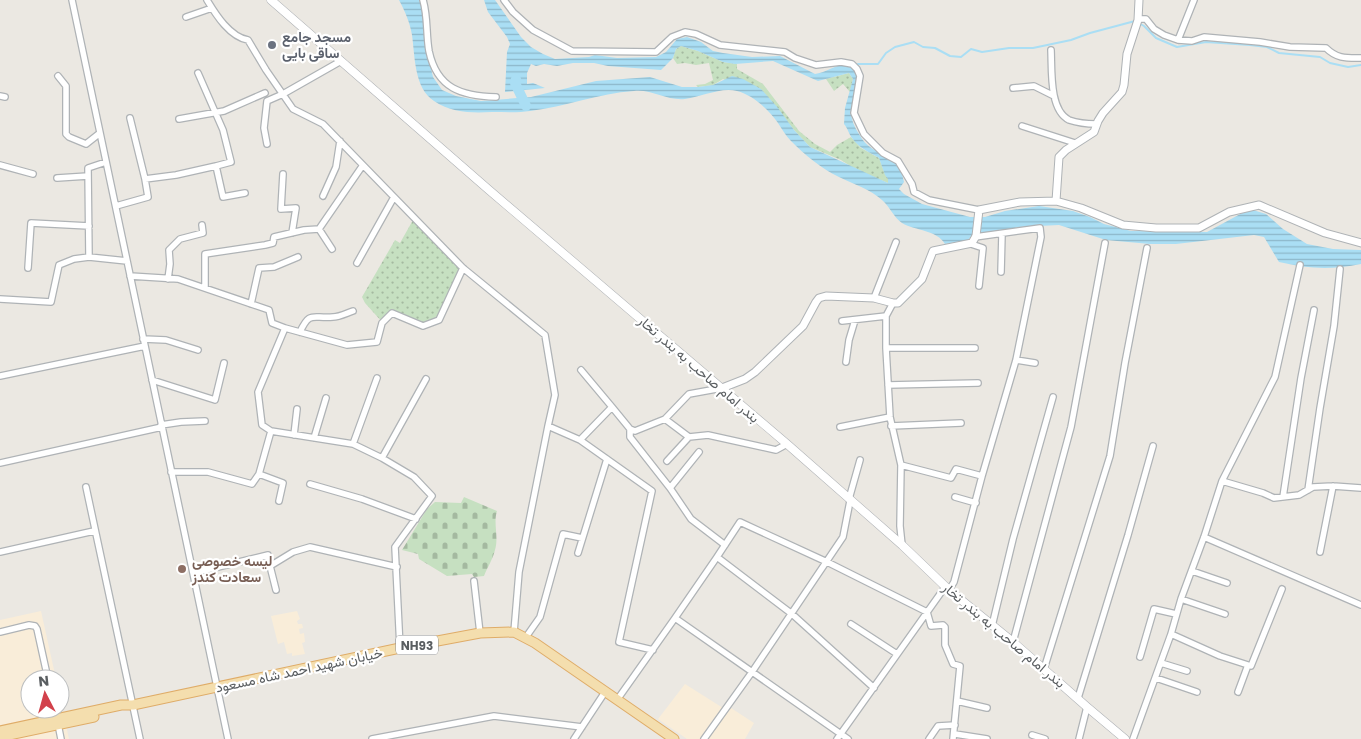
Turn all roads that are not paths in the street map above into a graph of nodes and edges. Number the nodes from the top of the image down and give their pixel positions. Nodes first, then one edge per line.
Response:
1 (72, 0) edge
2 (207, 0) edge
3 (271, 0) edge
4 (423, 0) edge
5 (504, 0) edge
6 (1139, 0) edge
7 (1194, 0) edge
8 (212, 8) junction
9 (186, 18) dead end
10 (1137, 21) junction
11 (1178, 40) junction
12 (1050, 50) dead end
13 (1361, 58) edge
14 (341, 60) junction
15 (198, 72) dead end
16 (58, 76) dead end
17 (1013, 88) dead end
18 (265, 93) dead end
19 (283, 94) junction
20 (1054, 96) junction
21 (496, 97) dead end
22 (215, 112) junction
23 (130, 118) dead end
24 (180, 119) dead end
25 (1096, 124) junction
26 (1022, 126) dead end
27 (100, 133) junction
28 (340, 142) junction
29 (1075, 143) junction
30 (267, 144) dead end
31 (106, 162) junction
32 (0, 165) edge
33 (363, 165) junction
34 (216, 166) junction
35 (33, 174) dead end
36 (283, 174) dead end
37 (88, 176) junction
38 (57, 178) dead end
39 (145, 179) junction
40 (245, 193) dead end
41 (323, 196) dead end
42 (394, 197) junction
43 (1056, 201) junction
44 (116, 206) junction
45 (979, 212) junction
46 (202, 225) dead end
47 (89, 226) junction
48 (319, 228) junction
49 (292, 233) junction
50 (1002, 234) junction
51 (975, 237) junction
52 (896, 242) dead end
53 (1105, 243) dead end
54 (1361, 243) edge
55 (971, 244) junction
56 (1147, 248) dead end
57 (332, 249) dead end
58 (89, 257) junction
59 (298, 257) dead end
60 (127, 261) junction
61 (357, 263) dead end
62 (1300, 265) dead end
63 (28, 268) dead end
64 (463, 268) junction
65 (1340, 269) dead end
66 (1001, 272) dead end
67 (130, 276) junction
68 (168, 279) junction
69 (979, 286) dead end
70 (204, 288) junction
71 (874, 298) junction
72 (0, 299) edge
73 (893, 303) junction
74 (252, 304) junction
75 (1314, 310) dead end
76 (353, 311) dead end
77 (886, 316) junction
78 (855, 320) junction
79 (842, 322) dead end
80 (285, 328) junction
81 (300, 332) junction
82 (143, 339) junction
83 (145, 346) junction
84 (886, 348) junction
85 (975, 348) dead end
86 (198, 350) dead end
87 (1016, 360) junction
88 (846, 362) dead end
89 (224, 363) dead end
90 (1035, 363) dead end
91 (581, 370) dead end
92 (0, 376) edge
93 (376, 378) dead end
94 (426, 379) dead end
95 (152, 380) junction
96 (978, 383) dead end
97 (888, 385) junction
98 (722, 388) junction
99 (1053, 397) dead end
100 (326, 398) dead end
101 (612, 407) junction
102 (297, 409) dead end
103 (890, 417) junction
104 (665, 419) junction
105 (205, 421) dead end
106 (961, 423) dead end
107 (161, 426) junction
108 (548, 426) junction
109 (891, 426) junction
110 (840, 427) dead end
111 (630, 429) junction
112 (271, 431) junction
113 (294, 435) junction
114 (689, 437) junction
115 (314, 438) junction
116 (580, 440) junction
117 (353, 444) junction
118 (787, 444) junction
119 (1153, 446) dead end
120 (699, 452) dead end
121 (382, 458) junction
122 (606, 459) junction
123 (860, 460) dead end
124 (667, 461) dead end
125 (0, 462) edge
126 (901, 465) junction
127 (171, 472) junction
128 (258, 474) junction
129 (982, 476) junction
130 (1222, 482) junction
131 (310, 484) dead end
132 (1333, 486) junction
133 (86, 487) dead end
134 (670, 488) junction
135 (1361, 488) edge
136 (1308, 490) junction
137 (955, 497) dead end
138 (1284, 498) junction
139 (849, 500) junction
140 (279, 501) dead end
141 (976, 503) junction
142 (416, 519) junction
143 (94, 531) junction
144 (1204, 537) junction
145 (582, 538) junction
146 (725, 545) junction
147 (902, 545) junction
148 (0, 552) edge
149 (1320, 552) dead end
150 (578, 553) dead end
151 (717, 558) junction
152 (826, 562) junction
153 (270, 566) junction
154 (397, 567) junction
155 (1192, 571) junction
156 (193, 574) junction
157 (474, 581) dead end
158 (1227, 583) dead end
159 (947, 588) junction
160 (1282, 589) dead end
161 (276, 590) dead end
162 (1181, 599) junction
163 (1361, 605) edge
164 (927, 612) junction
165 (792, 614) junction
166 (1176, 614) junction
167 (1225, 614) dead end
168 (675, 618) junction
169 (851, 624) dead end
170 (992, 626) junction
171 (0, 632) edge
172 (514, 632) junction
173 (480, 634) junction
174 (1172, 634) junction
175 (526, 637) junction
176 (1013, 642) junction
177 (400, 648) junction
178 (653, 650) junction
179 (897, 654) junction
180 (1140, 657) dead end
181 (1161, 662) junction
182 (1248, 665) junction
183 (46, 669) edge
184 (1044, 669) junction
185 (1187, 671) dead end
186 (752, 672) junction
187 (1156, 678) junction
188 (217, 688) junction
189 (874, 688) junction
190 (605, 692) junction
191 (1196, 692) dead end
192 (1238, 692) dead end
193 (1078, 698) junction
194 (617, 700) junction
195 (957, 701) junction
196 (132, 705) junction
197 (1087, 707) junction
198 (987, 708) dead end
199 (70, 714) edge
200 (47, 719) edge
201 (50, 719) edge
202 (56, 719) edge
203 (955, 725) junction
204 (582, 727) junction
205 (0, 730) edge
206 (1032, 735) dead end
207 (839, 736) edge
208 (954, 736) edge
209 (0, 737) edge
210 (61, 739) edge
211 (140, 739) edge
212 (228, 739) edge
213 (372, 739) edge
214 (574, 739) edge
215 (674, 739) edge
216 (704, 739) edge
217 (848, 739) edge
218 (929, 739) edge
219 (986, 739) edge
220 (1045, 739) edge
221 (1079, 739) edge
222 (1125, 739) edge
223 (1134, 739) edge

1 - 27 street
2 - 8 street
3 - 14 main road, بندر امام صاحب به بندر تخار
4 - 21 street
5 - 45 street
6 - 10 street
7 - 11 street
8 - 9 street
8 - 19 street
10 - 11 street
10 - 25 street
11 - 13 street
12 - 20 street
14 - 19 street
14 - 98 main road, بندر امام صاحب به بندر تخار
15 - 22 street
16 - 27 street
17 - 20 street
18 - 22 street
19 - 28 street
19 - 30 street
20 - 25 street
22 - 24 street
22 - 34 street
23 - 39 street
25 - 29 street
26 - 29 street
27 - 31 street
28 - 33 street
28 - 41 street
29 - 43 street
31 - 37 street
31 - 44 street
32 - 35 street
33 - 42 street
33 - 48 street
34 - 39 street
34 - 40 street
36 - 49 street
37 - 38 street
37 - 47 street
39 - 44 street
42 - 61 street
42 - 64 street
43 - 45 street
43 - 54 street
44 - 60 street
45 - 51 street
46 - 68 street
47 - 58 street
47 - 63 street
48 - 49 street
48 - 57 street
49 - 70 street
50 - 51 street
50 - 66 street
50 - 87 street
51 - 55 street
52 - 71 street
53 - 176 street
55 - 69 street
55 - 73 street
56 - 184 street
58 - 60 street
58 - 72 street
59 - 74 street
60 - 67 street
62 - 130 street
64 - 81 street
64 - 108 street
65 - 136 street
67 - 68 street
67 - 82 street
68 - 70 street
70 - 74 street
71 - 73 street
71 - 98 street
73 - 77 street
74 - 80 street
75 - 138 street
76 - 81 street
77 - 78 street
77 - 84 street
78 - 79 street
78 - 88 street
80 - 81 street
80 - 112 street
82 - 83 street
82 - 86 street
83 - 92 street
83 - 95 street
84 - 85 street
84 - 97 street
87 - 90 street
87 - 129 street
89 - 95 street
91 - 101 street
93 - 117 street
94 - 121 street
95 - 107 street
96 - 97 street
97 - 103 street
98 - 104 street
98 - 118 main road, بندر امام صاحب به بندر تخار
99 - 170 street
100 - 115 street
101 - 111 street
101 - 116 street
102 - 113 street
103 - 109 street
103 - 110 street
104 - 111 street
104 - 114 street
105 - 107 street
106 - 109 street
107 - 125 street
107 - 127 street
108 - 116 street
108 - 172 street
109 - 126 street
111 - 134 street
112 - 113 street
112 - 128 street
113 - 115 street
114 - 118 street
114 - 124 street
115 - 117 street
116 - 122 street
117 - 121 street
118 - 139 main road, بندر امام صاحب به بندر تخار
119 - 193 street
120 - 134 street
121 - 142 street
122 - 145 street
122 - 178 street
123 - 139 street
126 - 129 street
126 - 147 street
127 - 128 street
127 - 156 street
128 - 140 street
129 - 141 street
130 - 138 street
130 - 144 street
131 - 142 street
132 - 135 street
132 - 136 street
132 - 149 street
133 - 143 street
134 - 146 street
136 - 138 street
137 - 141 street
139 - 147 main road, بندر امام صاحب به بندر تخار
139 - 152 street
141 - 159 street
142 - 154 street
143 - 148 street
143 - 196 street
144 - 155 street
144 - 163 street
145 - 150 street
145 - 175 street
146 - 151 street
146 - 152 street
147 - 159 main road, بندر امام صاحب به بندر تخار
151 - 165 street
151 - 168 street
152 - 164 street
152 - 165 street
153 - 154 street
153 - 156 street
153 - 161 street
154 - 177 street
155 - 158 street
155 - 162 street
156 - 188 street
157 - 173 street
159 - 164 street
159 - 170 main road, بندر امام صاحب به بندر تخار
160 - 182 street
162 - 166 street
162 - 167 street
164 - 179 street
164 - 195 street
165 - 186 street
165 - 189 street
166 - 174 street
166 - 180 street
168 - 178 street
168 - 186 street
169 - 179 street
170 - 176 main road, بندر امام صاحب به بندر تخار
171 - 183 street
172 - 173 main road, خیابان شهید احمد شاه مسعود / NH93
172 - 175 main road, خیابان شهید احمد شاه مسعود / NH93
173 - 177 main road, خیابان شهید احمد شاه مسعود / NH93
174 - 181 street
174 - 182 street
175 - 190 main road, خیابان شهید احمد شاه مسعود / NH93
176 - 184 main road, بندر امام صاحب به بندر تخار
177 - 188 main road, خیابان شهید احمد شاه مسعود / NH93
178 - 194 street
179 - 189 street
181 - 185 street
181 - 187 street
182 - 192 street
184 - 193 main road, بندر امام صاحب به بندر تخار
186 - 207 street
186 - 216 street
187 - 191 street
187 - 223 street
188 - 196 main road, خیابان شهید احمد شاه مسعود / NH93
188 - 212 street
189 - 207 street
190 - 194 main road, خیابان شهید احمد شاه مسعود / NH93
190 - 204 street
193 - 197 main road, بندر امام صاحب به بندر تخار
194 - 215 main road, خیابان شهید احمد شاه مسعود / NH93
195 - 198 street
195 - 203 street
196 - 199 main road, خیابان شهید احمد شاه مسعود / NH93
196 - 211 street
197 - 221 street
197 - 222 main road, بندر امام صاحب به بندر تخار
200 - 205 main road, خیابان شهید احمد شاه مسعود / NH93
201 - 209 main road, خیابان شهید احمد شاه مسعود / NH93
202 - 210 street
203 - 208 street
203 - 218 street
204 - 213 street
204 - 214 street
206 - 220 street
207 - 217 street
208 - 219 street

